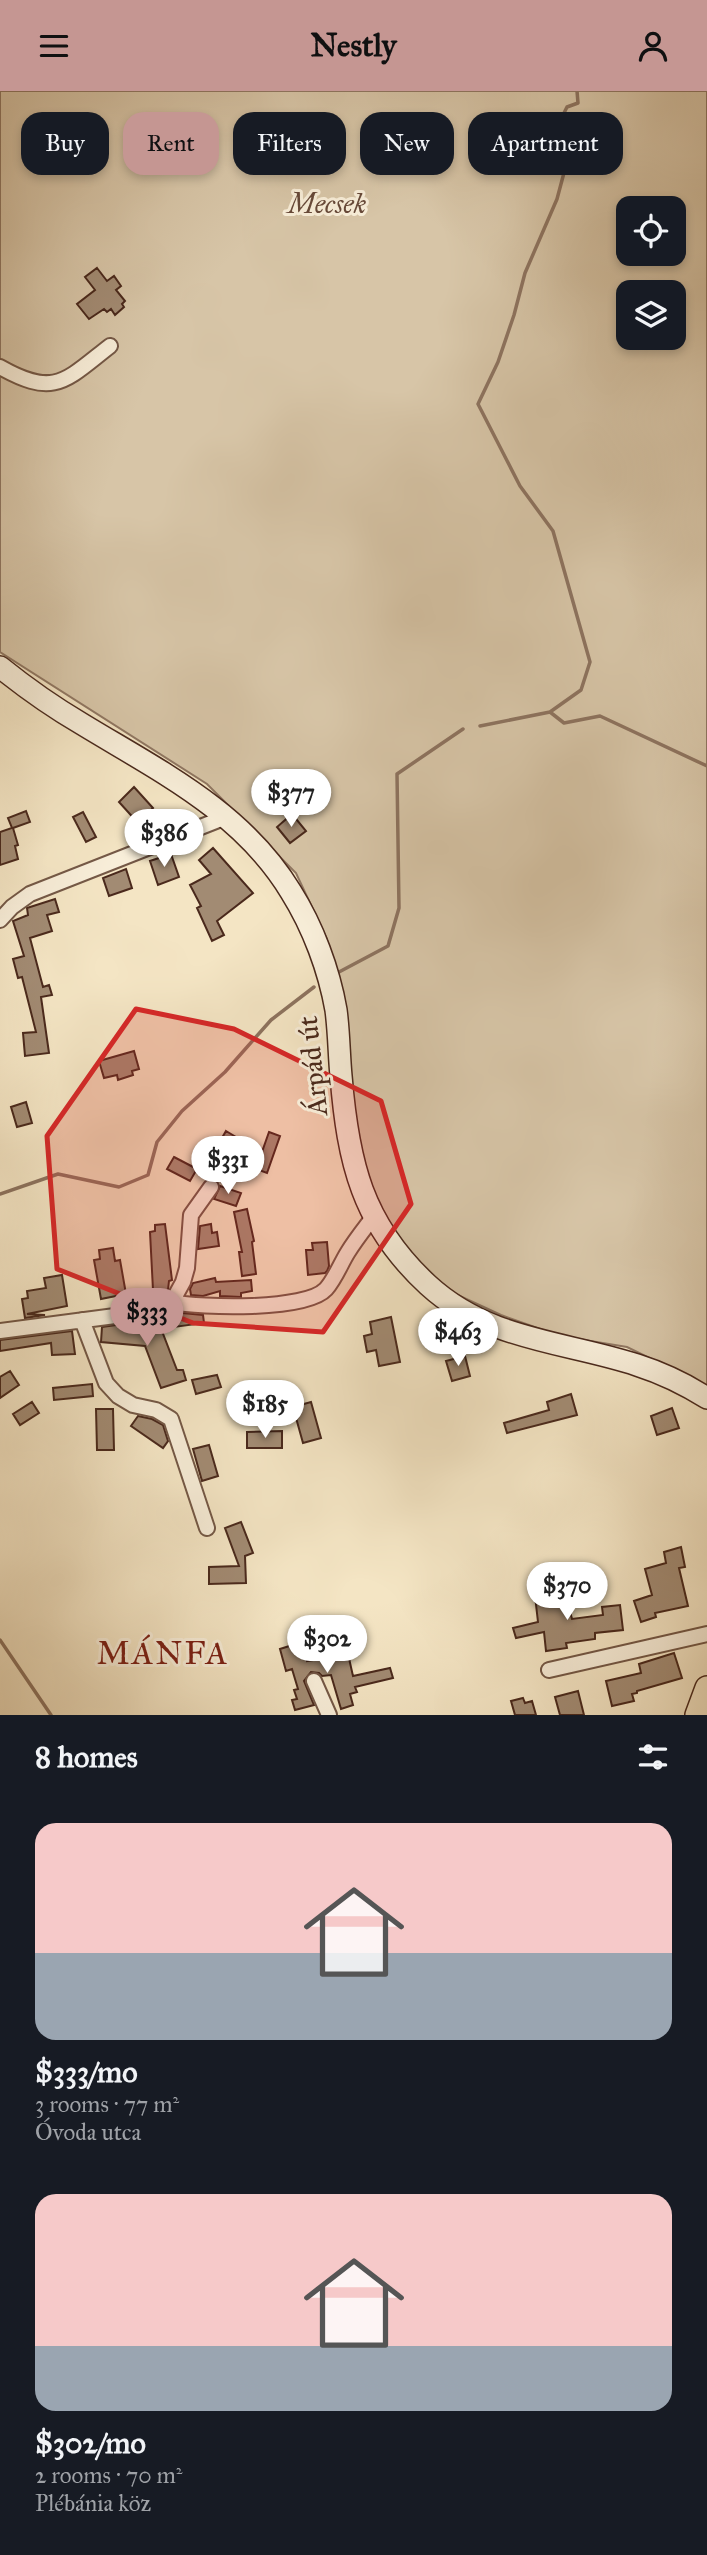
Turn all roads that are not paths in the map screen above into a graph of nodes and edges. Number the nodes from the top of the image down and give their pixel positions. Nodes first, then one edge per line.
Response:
1 (110, 346) dead end
2 (0, 367) edge
3 (0, 667) edge
4 (226, 817) junction
5 (0, 920) edge
6 (211, 1187) dead end
7 (374, 1216) junction
8 (172, 1302) junction
9 (82, 1320) junction
10 (0, 1331) edge
11 (707, 1398) edge
12 (207, 1528) dead end
13 (707, 1634) edge
14 (549, 1670) dead end
15 (314, 1681) dead end
16 (707, 1688) edge
17 (329, 1715) edge
18 (697, 1715) edge

1 - 2 street
3 - 4 main road, Árpád út
4 - 5 street
4 - 7 main road, Árpád út
6 - 8 street
7 - 8 street
7 - 11 main road, Árpád út
8 - 9 street
9 - 10 street
9 - 12 street
13 - 14 street
15 - 17 street
16 - 18 main road

